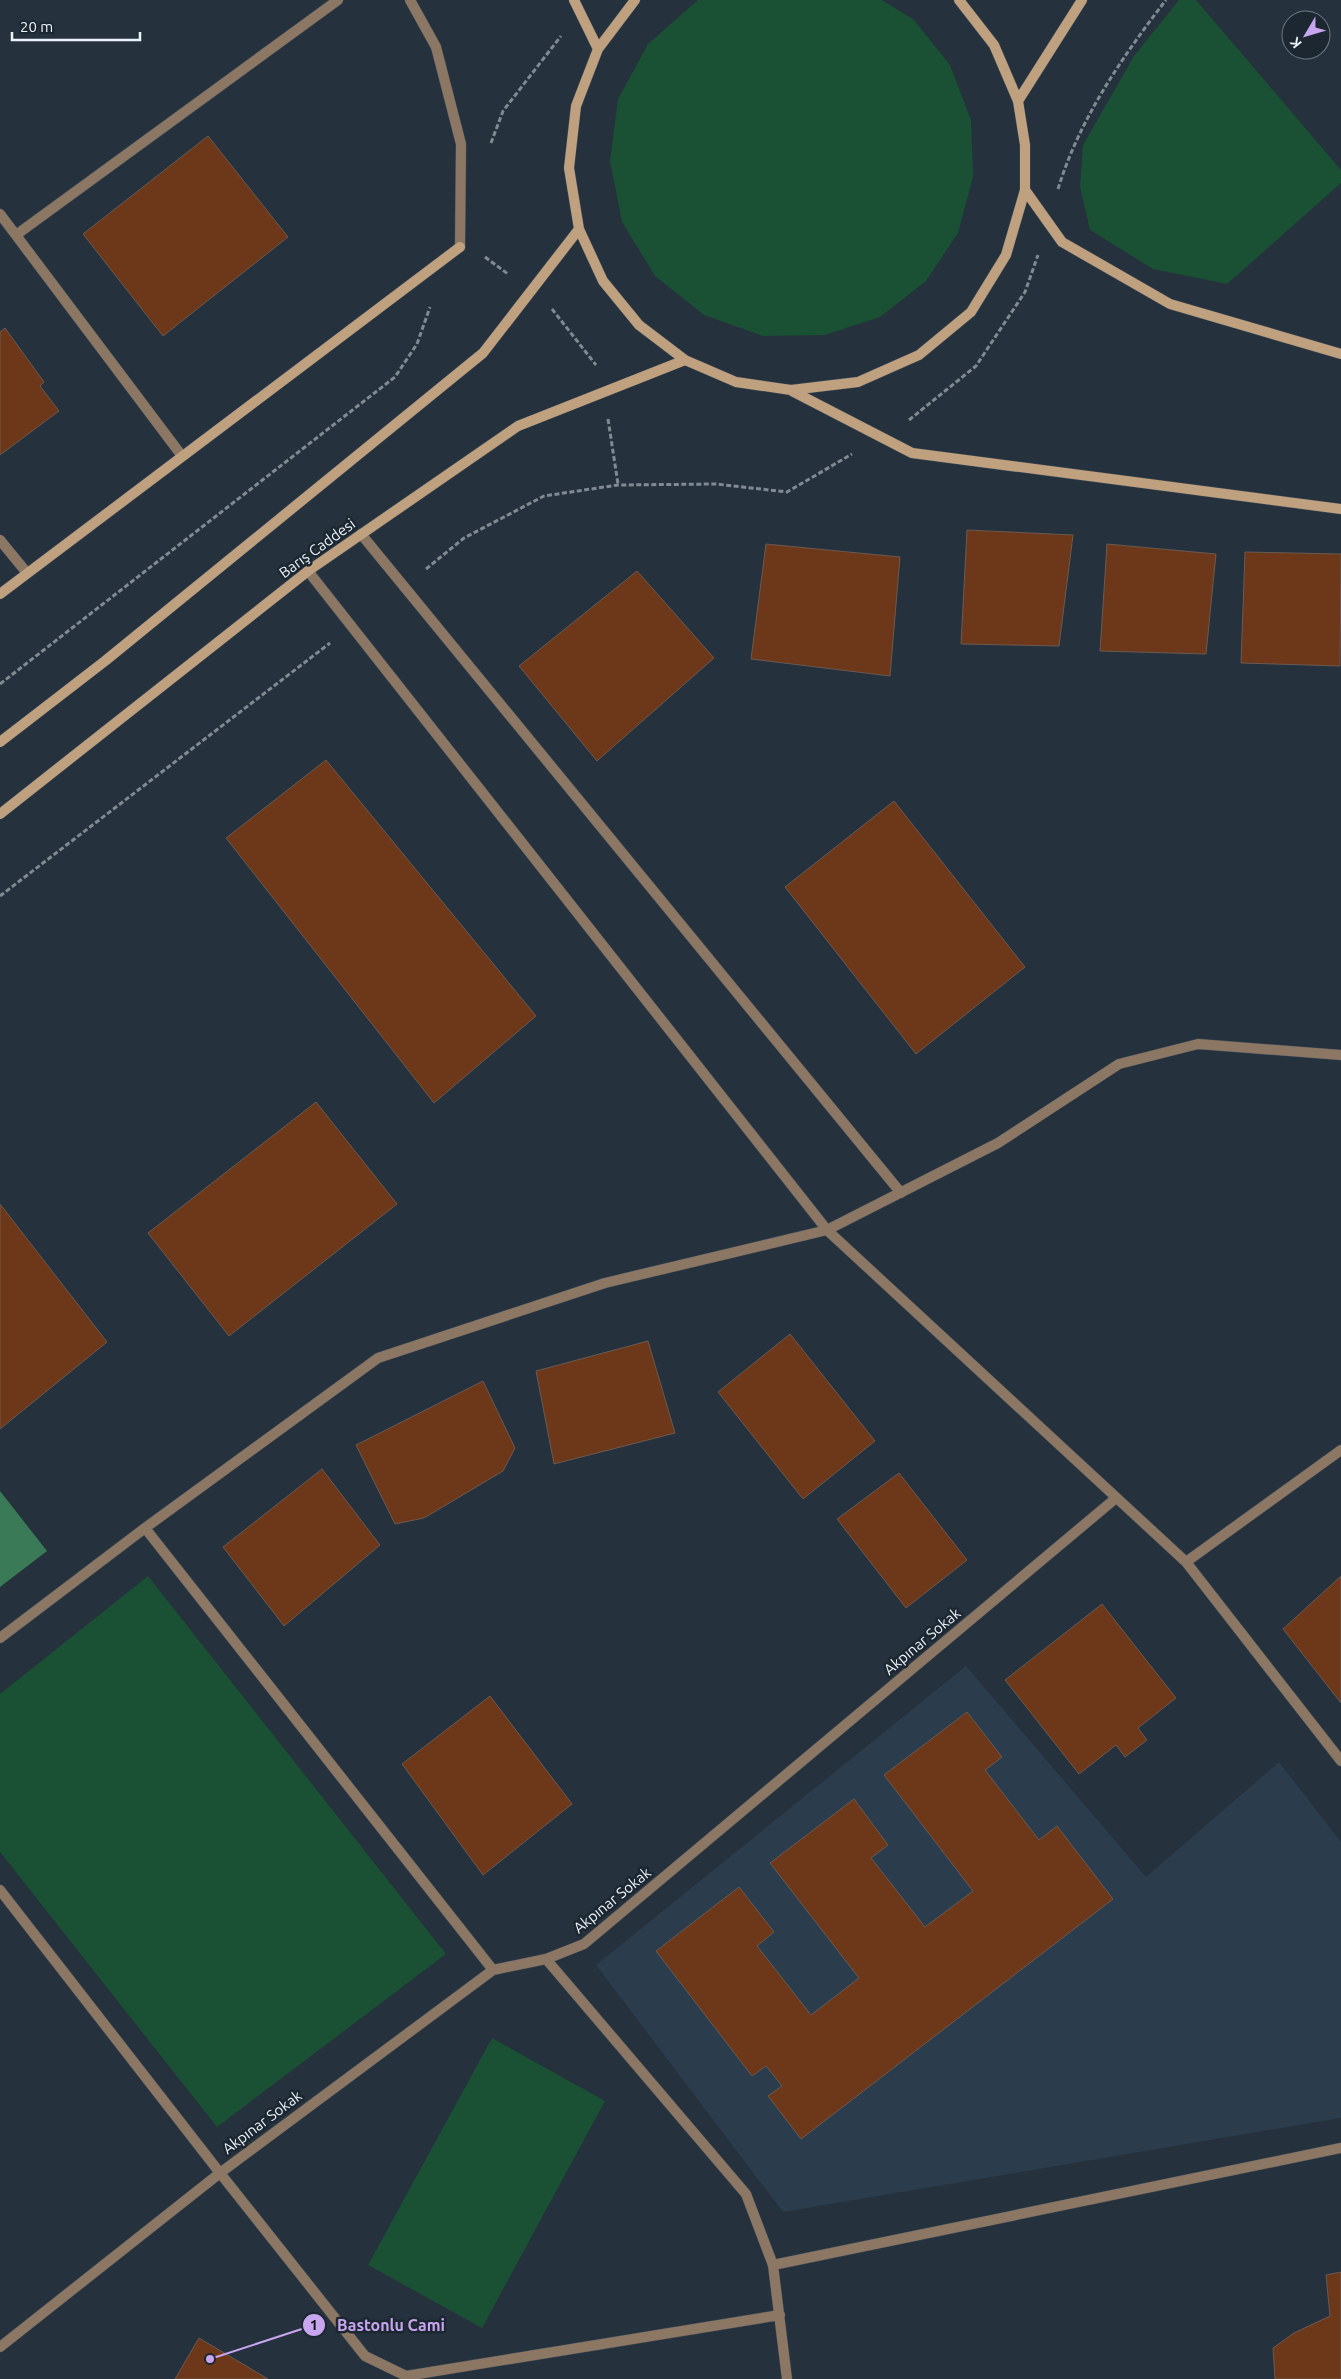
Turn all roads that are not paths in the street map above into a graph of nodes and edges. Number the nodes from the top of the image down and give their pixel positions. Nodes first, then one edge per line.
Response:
1 (338, 0) edge
2 (410, 0) edge
3 (574, 0) edge
4 (635, 0) edge
5 (959, 0) edge
6 (1082, 0) edge
7 (598, 49) junction
8 (1018, 101) junction
9 (1024, 190) junction
10 (0, 214) edge
11 (579, 229) junction
12 (16, 235) junction
13 (460, 247) joint
14 (1341, 354) edge
15 (685, 360) junction
16 (791, 390) junction
17 (182, 456) junction
18 (1341, 509) edge
19 (360, 534) junction
20 (0, 540) edge
21 (308, 571) junction
22 (27, 573) junction
23 (0, 594) edge
24 (0, 742) edge
25 (0, 814) edge
26 (1341, 1055) edge
27 (901, 1193) junction
28 (827, 1230) junction
29 (1341, 1450) edge
30 (1116, 1498) junction
31 (145, 1528) junction
32 (1186, 1562) junction
33 (0, 1638) edge
34 (1341, 1761) edge
35 (0, 1890) edge
36 (546, 1960) junction
37 (493, 1970) junction
38 (1341, 2148) edge
39 (220, 2173) junction
40 (773, 2265) junction
41 (780, 2316) junction
42 (0, 2347) edge
43 (788, 2379) edge

1 - 12 street
2 - 13 street
3 - 7 main road
4 - 7 main road
5 - 8 main road
6 - 8 main road
7 - 11 main road
8 - 9 main road
9 - 14 main road
9 - 16 main road
10 - 12 street
11 - 15 main road
11 - 24 main road
12 - 17 street
13 - 17 main road
15 - 16 main road
15 - 19 main road, Barış Caddesi
16 - 18 main road
17 - 22 main road
19 - 21 main road, Barış Caddesi
19 - 27 street
20 - 22 street
21 - 25 main road, Barış Caddesi
21 - 28 street
22 - 23 main road
26 - 27 street
27 - 28 street
28 - 30 street
28 - 31 street
29 - 32 street
30 - 32 street
30 - 36 street, Akpınar Sokak
31 - 33 street
31 - 37 street
32 - 34 street
35 - 39 street
36 - 37 street, Akpınar Sokak
36 - 40 street
37 - 39 street, Akpınar Sokak
38 - 40 street
39 - 41 street
39 - 42 street, Akpınar Sokak
40 - 41 street
41 - 43 street

